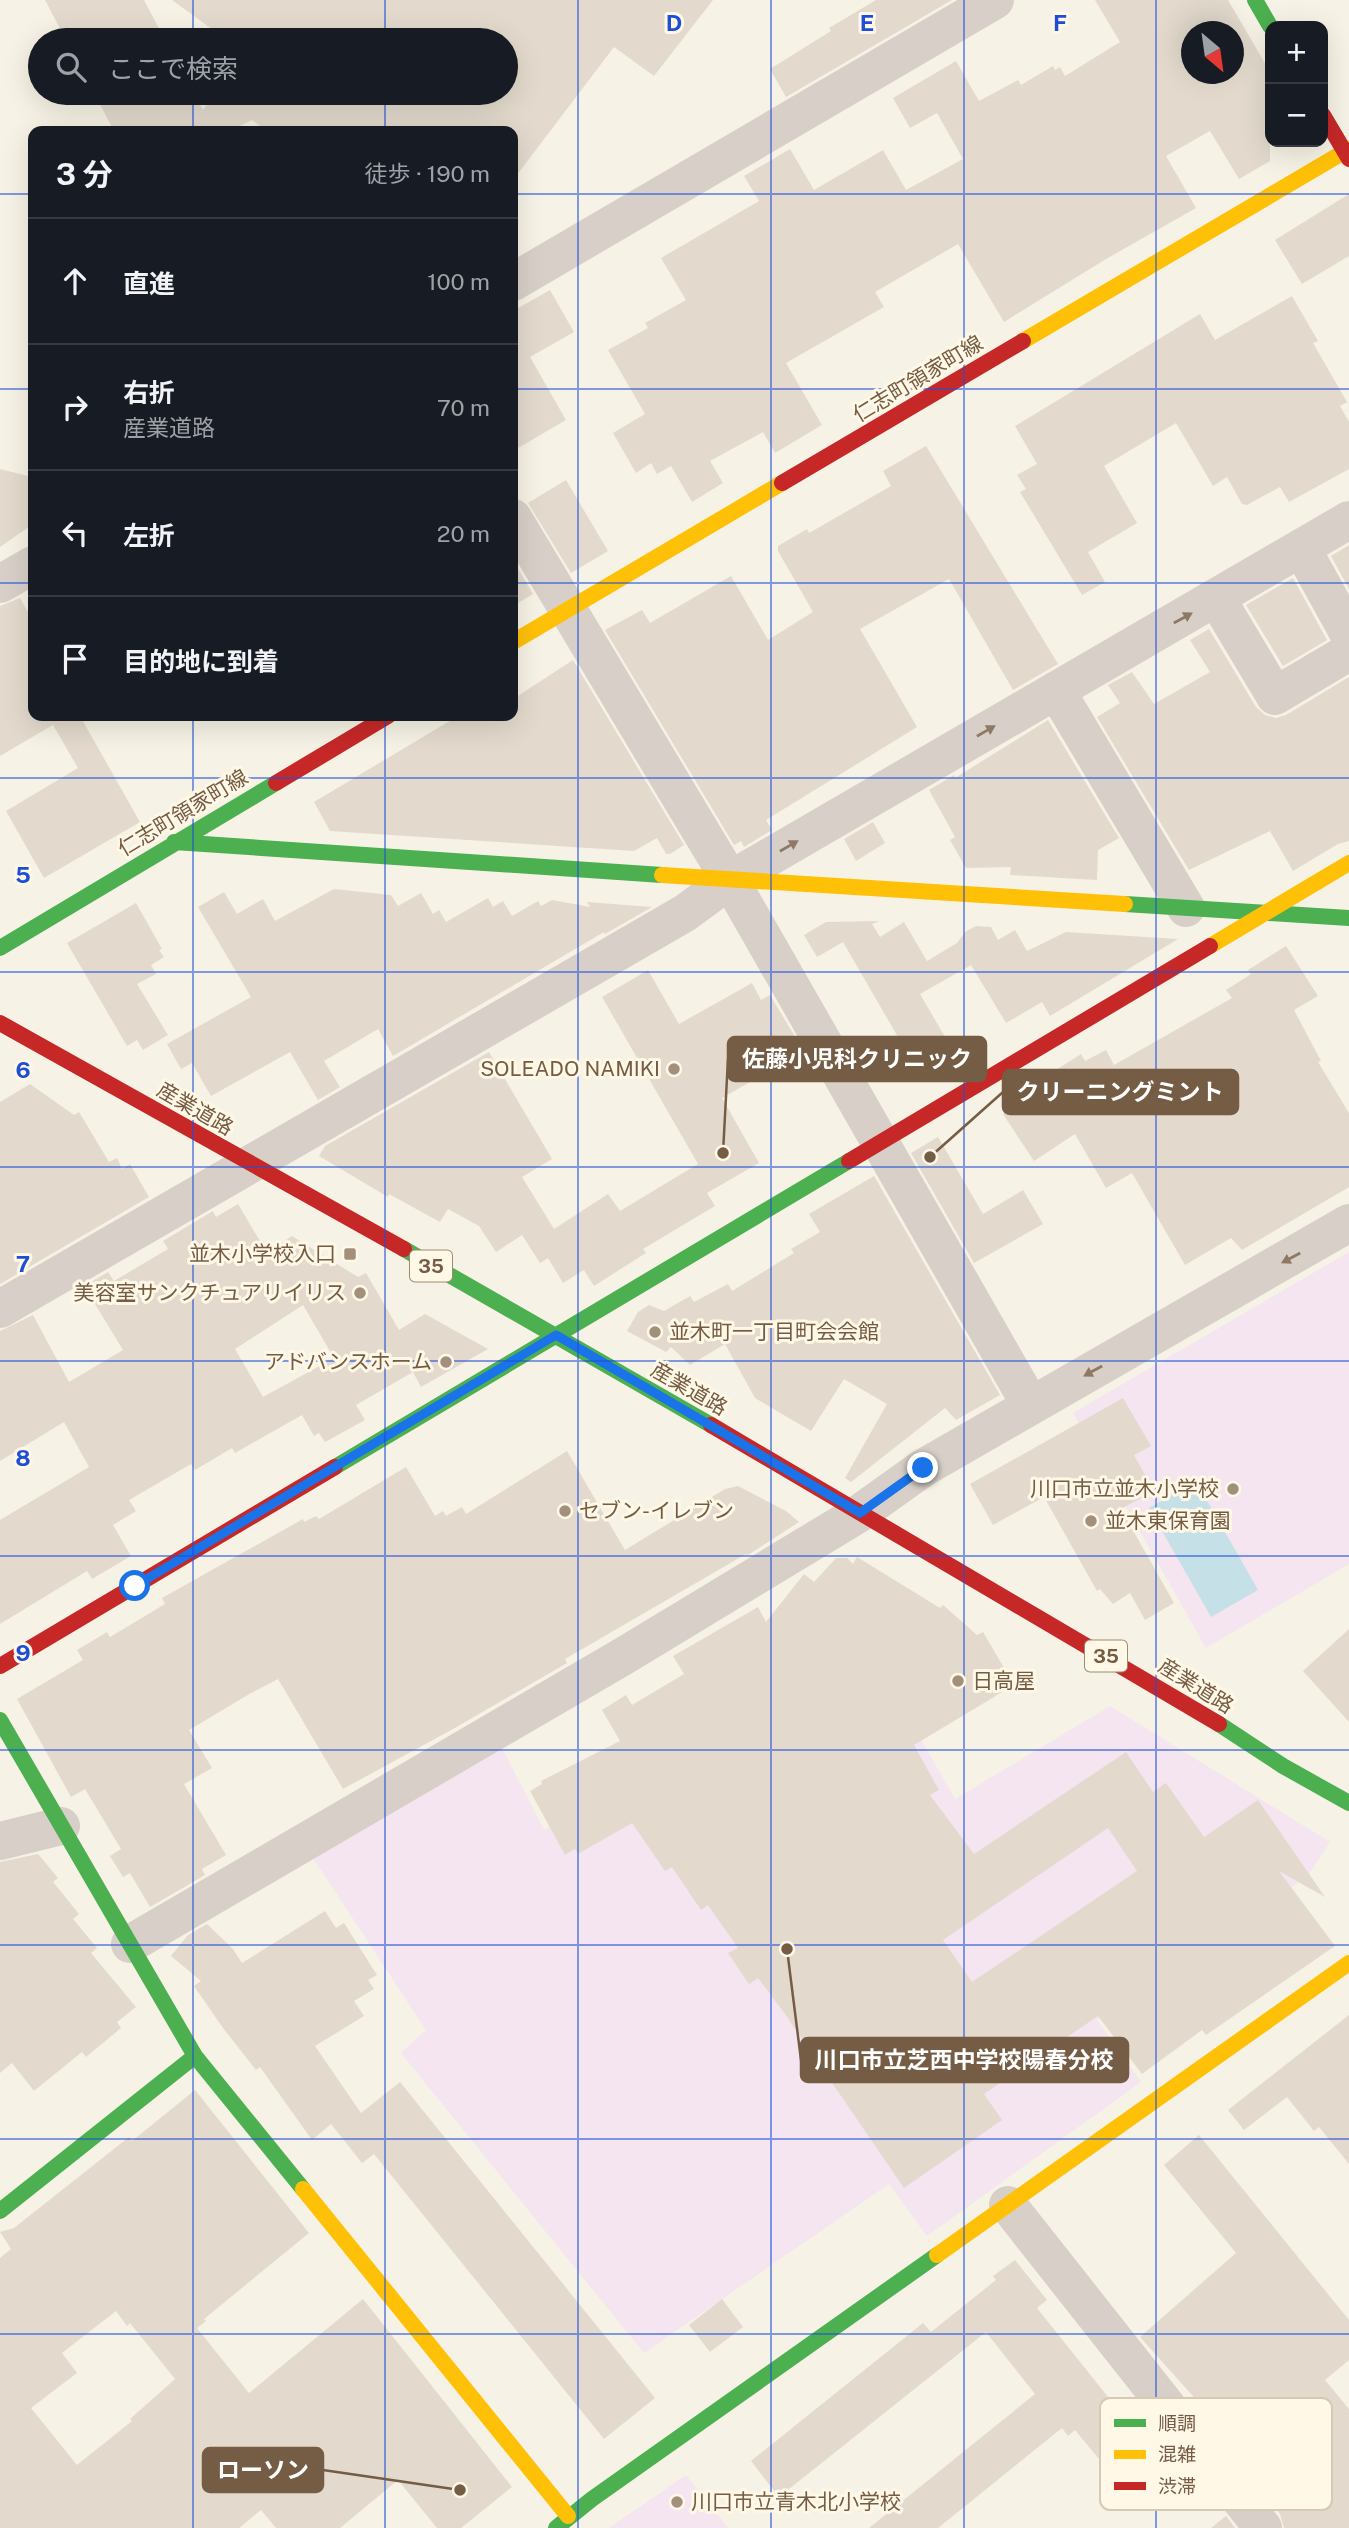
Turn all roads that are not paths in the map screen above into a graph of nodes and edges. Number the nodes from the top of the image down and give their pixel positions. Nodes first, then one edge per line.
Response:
1 (995, 0) edge
2 (1255, 0) edge
3 (1267, 21) edge
4 (1328, 123) edge
5 (1348, 153) edge
6 (518, 279) edge
7 (1349, 520) edge
8 (518, 527) edge
9 (1301, 549) junction
10 (28, 568) edge
11 (0, 584) edge
12 (1217, 600) junction
13 (566, 610) junction
14 (1349, 634) edge
15 (518, 639) edge
16 (1349, 652) edge
17 (1056, 690) junction
18 (380, 721) edge
19 (174, 842) junction
20 (1349, 863) edge
21 (730, 880) junction
22 (1186, 908) junction
23 (1262, 912) junction
24 (1349, 918) edge
25 (0, 948) edge
26 (0, 1023) edge
27 (878, 1142) junction
28 (248, 1163) junction
29 (1349, 1223) edge
30 (0, 1309) edge
31 (556, 1335) junction
32 (1031, 1406) junction
33 (860, 1513) junction
34 (0, 1666) edge
35 (0, 1720) edge
36 (1349, 1803) edge
37 (61, 1826) junction
38 (0, 1841) edge
39 (130, 1944) junction
40 (1349, 1964) edge
41 (195, 2056) junction
42 (1008, 2205) junction
43 (0, 2211) edge
44 (1160, 2398) edge
45 (1249, 2510) edge
46 (562, 2522) edge
47 (1263, 2528) edge

1 - 6 street
2 - 3 street
4 - 5 street
5 - 13 street, 仁志町領家町線
7 - 9 street
8 - 13 street
9 - 12 street
9 - 14 street
10 - 11 street
12 - 16 street
17 -> 12 street
13 - 15 street, 仁志町領家町線
13 - 21 street
21 -> 17 street
17 - 22 street
18 - 19 street, 仁志町領家町線
19 - 21 street
19 - 25 street, 仁志町領家町線
20 - 23 street
21 - 22 street
21 - 27 street
21 - 28 street
22 - 23 street
23 - 24 street
23 - 27 street
26 - 28 street, 産業道路 / 35
27 - 31 street
27 - 32 street
28 - 30 street
28 - 31 street, 産業道路 / 35
29 -> 32 street
31 - 33 street, 産業道路 / 35
31 - 34 street
32 - 33 street
33 - 36 street, 産業道路 / 35
33 - 39 street
35 - 37 street
37 - 38 street
37 - 39 street
39 - 41 street
40 - 42 street
41 - 43 street
41 - 46 street
42 - 44 street
42 - 46 street
45 - 47 street

